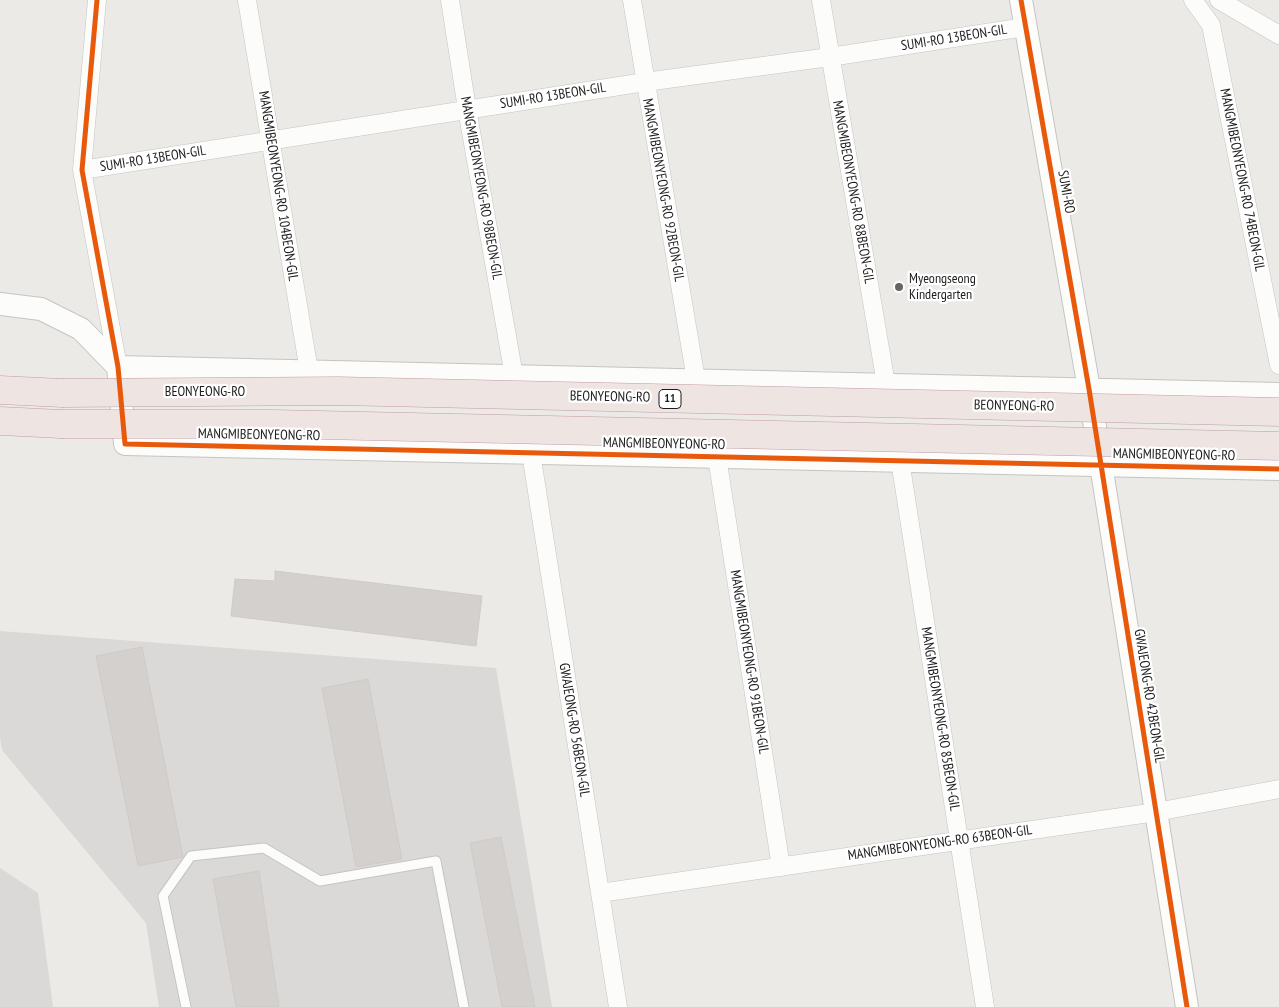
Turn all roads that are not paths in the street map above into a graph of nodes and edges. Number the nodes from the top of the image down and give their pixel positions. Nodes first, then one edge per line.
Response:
1 (98, 0) edge
2 (248, 0) edge
3 (450, 0) edge
4 (632, 0) edge
5 (821, 0) edge
6 (1021, 0) edge
7 (1194, 0) edge
8 (1219, 0) edge
9 (1025, 27) junction
10 (1279, 35) edge
11 (830, 57) junction
12 (645, 82) junction
13 (467, 110) junction
14 (270, 140) junction
15 (82, 170) junction
16 (0, 304) edge
17 (1279, 365) edge
18 (118, 367) junction
19 (309, 371) junction
20 (514, 376) junction
21 (696, 380) junction
22 (886, 384) junction
23 (1089, 389) junction
24 (0, 390) edge
25 (1279, 394) edge
26 (1279, 412) edge
27 (0, 421) edge
28 (1279, 446) edge
29 (531, 453) junction
30 (717, 457) junction
31 (900, 460) junction
32 (1101, 465) junction
33 (1279, 469) edge
34 (1279, 789) edge
35 (1156, 812) junction
36 (958, 841) junction
37 (781, 867) junction
38 (600, 893) junction
39 (981, 1006) edge
40 (186, 1007) edge
41 (464, 1007) edge
42 (618, 1007) edge
43 (1187, 1007) edge

1 - 15 street
2 - 14 street, MANGMIBEONYEONG-RO 104BEON-GIL
3 - 13 street, MANGMIBEONYEONG-RO 98BEON-GIL
4 - 12 street, MANGMIBEONYEONG-RO 92BEON-GIL
5 - 11 street, MANGMIBEONYEONG-RO 88BEON-GIL
6 - 9 street, SUMI-RO
7 - 17 street, MANGMIBEONYEONG-RO 74BEON-GIL
8 - 10 street
9 - 11 street, SUMI-RO 13BEON-GIL
9 - 23 street, SUMI-RO
11 - 12 street, SUMI-RO 13BEON-GIL
11 - 22 street, MANGMIBEONYEONG-RO 88BEON-GIL
12 - 13 street, SUMI-RO 13BEON-GIL
12 - 21 street, MANGMIBEONYEONG-RO 92BEON-GIL
13 - 14 street, SUMI-RO 13BEON-GIL
13 - 20 street, MANGMIBEONYEONG-RO 98BEON-GIL
14 - 15 street, SUMI-RO 13BEON-GIL
14 - 19 street, MANGMIBEONYEONG-RO 104BEON-GIL
15 - 18 street
16 - 18 street
18 - 19 street
18 - 29 street, MANGMIBEONYEONG-RO
19 - 20 street
20 - 21 street
21 - 22 street
22 - 23 street
23 - 25 street
23 - 32 street, GWAJEONG-RO 42BEON-GIL
24 - 26 highway, BEONYEONG-RO / 11, bridge
27 - 28 highway, bridge
29 - 30 street, MANGMIBEONYEONG-RO
29 - 38 street, GWAJEONG-RO 56BEON-GIL
30 - 31 street, MANGMIBEONYEONG-RO
30 - 37 street, MANGMIBEONYEONG-RO 91BEON-GIL
31 - 32 street, MANGMIBEONYEONG-RO
31 - 36 street, MANGMIBEONYEONG-RO 85BEON-GIL
32 - 33 street, MANGMIBEONYEONG-RO
32 - 35 street, GWAJEONG-RO 42BEON-GIL
34 - 35 street, MANGMIBEONYEONG-RO 63BEON-GIL
35 - 36 street, MANGMIBEONYEONG-RO 63BEON-GIL
35 - 43 street, GWAJEONG-RO 42BEON-GIL
36 - 37 street, MANGMIBEONYEONG-RO 63BEON-GIL
36 - 39 street, MANGMIBEONYEONG-RO 85BEON-GIL
37 - 38 street, MANGMIBEONYEONG-RO 63BEON-GIL
38 - 42 street, GWAJEONG-RO 56BEON-GIL
40 - 41 lane

